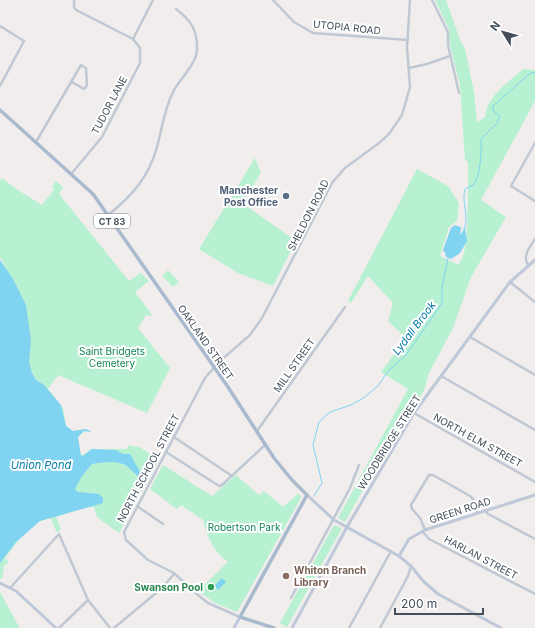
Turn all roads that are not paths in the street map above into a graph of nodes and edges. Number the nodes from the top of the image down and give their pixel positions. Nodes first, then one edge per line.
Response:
1 (74, 0) edge
2 (153, 0) edge
3 (273, 0) edge
4 (410, 0) edge
5 (432, 0) edge
6 (176, 9) dead end
7 (0, 26) edge
8 (133, 39) junction
9 (408, 40) junction
10 (450, 56) junction
11 (409, 68) junction
12 (72, 82) junction
13 (0, 86) edge
14 (459, 93) dead end
15 (0, 110) edge
16 (36, 142) junction
17 (535, 143) edge
18 (534, 148) edge
19 (72, 173) junction
20 (535, 201) edge
21 (108, 215) junction
22 (535, 239) edge
23 (535, 260) edge
24 (528, 265) junction
25 (510, 282) junction
26 (535, 302) edge
27 (345, 307) dead end
28 (470, 337) junction
29 (214, 367) junction
30 (535, 375) edge
31 (441, 376) junction
32 (414, 413) junction
33 (535, 430) edge
34 (256, 431) junction
35 (174, 437) junction
36 (265, 446) junction
37 (166, 452) junction
38 (359, 465) dead end
39 (232, 476) junction
40 (535, 482) edge
41 (535, 494) edge
42 (307, 495) junction
43 (137, 506) junction
44 (485, 510) junction
45 (477, 513) junction
46 (333, 519) junction
47 (163, 524) dead end
48 (347, 527) junction
49 (424, 531) junction
50 (535, 539) edge
51 (390, 551) junction
52 (400, 556) junction
53 (411, 566) junction
54 (174, 574) junction
55 (0, 583) edge
56 (10, 588) junction
57 (535, 594) edge
58 (291, 598) dead end
59 (88, 600) junction
60 (240, 617) junction
61 (58, 628) edge
62 (110, 628) edge
63 (114, 628) edge
64 (234, 628) edge
65 (274, 628) edge
66 (292, 628) edge
67 (349, 628) edge
68 (380, 628) edge
69 (501, 628) edge

1 - 8 street
2 - 8 street
3 - 9 street, UTOPIA ROAD
4 - 9 street, SHELDON ROAD
5 - 10 street
6 - 21 street
7 - 13 street
8 - 19 street, TUDOR LANE
9 - 11 street, SHELDON ROAD
10 - 11 street
10 - 14 street
11 - 29 street, SHELDON ROAD
12 - 12 street
12 - 16 street
15 - 16 main road, OAKLAND STREET / CT 83
16 - 19 main road, OAKLAND STREET / CT 83
17 - 18 street
18 - 20 street
19 - 21 main road, OAKLAND STREET / CT 83
21 - 29 main road, OAKLAND STREET / CT 83
22 - 24 street
23 - 24 street, WOODBRIDGE STREET
24 - 25 street, WOODBRIDGE STREET
25 - 26 street
25 - 28 street, WOODBRIDGE STREET
27 - 34 street, MILL STREET
28 - 30 street
28 - 31 street, WOODBRIDGE STREET
29 - 34 main road, OAKLAND STREET / CT 83
29 - 35 street, NORTH SCHOOL STREET
31 - 32 street, WOODBRIDGE STREET
31 - 33 street
32 - 40 street, NORTH ELM STREET
32 - 48 street, WOODBRIDGE STREET
34 - 36 main road, OAKLAND STREET / CT 83
35 - 37 street, NORTH SCHOOL STREET
35 - 39 street
36 - 39 street
36 - 42 main road, OAKLAND STREET / CT 83
37 - 39 street
37 - 43 street, NORTH SCHOOL STREET
38 - 46 street
41 - 44 street, GREEN ROAD
42 - 46 street, OAKLAND STREET
42 - 60 main road
43 - 47 street
43 - 54 street, NORTH SCHOOL STREET
44 - 45 street, GREEN ROAD
44 - 50 street
45 - 49 street, GREEN ROAD
45 - 49 street
46 - 48 street, OAKLAND STREET
46 - 58 street
48 - 51 street, OAKLAND STREET
48 - 66 street, WOODBRIDGE STREET
49 - 52 street, GREEN ROAD
49 - 57 street, HARLAN STREET
51 - 52 street, OAKLAND STREET
51 - 67 street
52 - 53 street, OAKLAND STREET
53 - 68 street
53 - 69 street, OAKLAND STREET
54 - 60 street, NORTH SCHOOL STREET
54 - 63 street
55 - 56 street
56 - 59 street
56 - 61 street
59 - 61 street
59 - 62 street
60 - 64 street
60 - 65 main road

